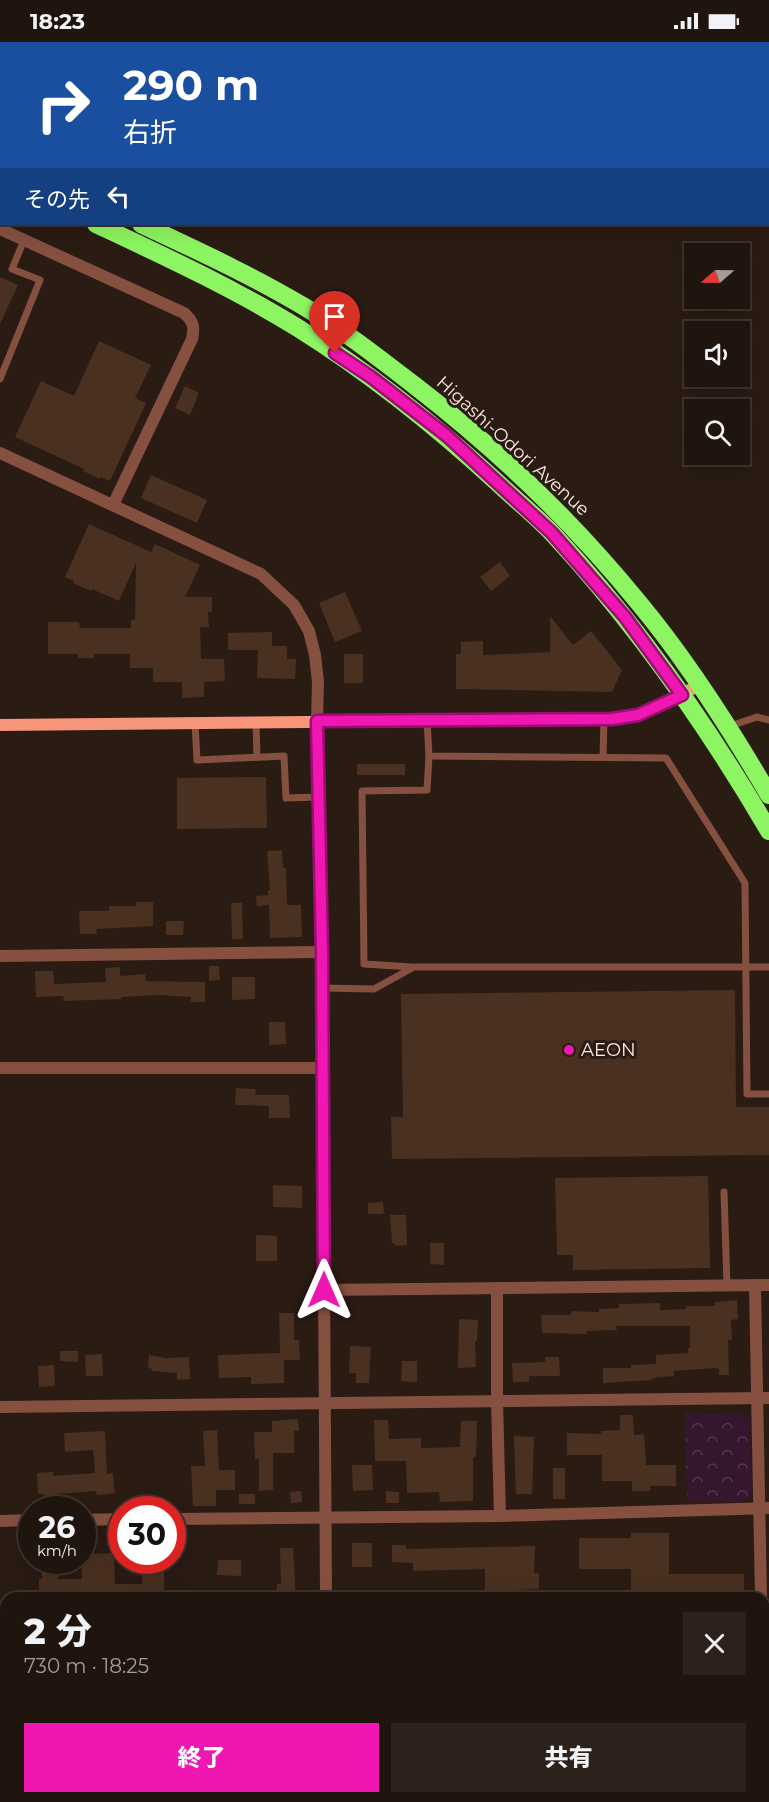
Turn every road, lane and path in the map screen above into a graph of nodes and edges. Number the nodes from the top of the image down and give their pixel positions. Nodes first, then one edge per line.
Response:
1 (98, 225) edge
2 (143, 225) edge
3 (0, 229) edge
4 (24, 240) junction
5 (0, 379) edge
6 (0, 453) edge
7 (113, 505) junction
8 (700, 685) junction
9 (682, 695) junction
10 (604, 719) junction
11 (427, 720) junction
12 (769, 720) edge
13 (317, 721) junction
14 (256, 722) junction
15 (195, 723) junction
16 (0, 725) edge
17 (728, 727) junction
18 (429, 756) junction
19 (257, 757) junction
20 (603, 757) junction
21 (769, 795) edge
22 (318, 797) junction
23 (769, 831) edge
24 (322, 952) junction
25 (0, 956) edge
26 (414, 967) junction
27 (769, 967) edge
28 (745, 968) junction
29 (322, 988) junction
30 (0, 1068) edge
31 (322, 1068) junction
32 (769, 1094) edge
33 (724, 1192) dead end
34 (769, 1285) edge
35 (727, 1286) junction
36 (755, 1286) junction
37 (497, 1288) junction
38 (324, 1290) junction
39 (764, 1398) edge
40 (497, 1401) junction
41 (325, 1403) junction
42 (0, 1407) edge
43 (764, 1508) edge
44 (326, 1516) junction
45 (500, 1516) junction
46 (186, 1519) edge
47 (18, 1520) edge
48 (0, 1521) edge
49 (326, 1592) edge
50 (761, 1592) edge

1 - 9 highway, Higashi-Odori Avenue
2 - 8 highway, Higashi-Odori Avenue
3 - 4 street
4 - 5 lane
4 - 7 street
6 - 7 street
7 - 13 street
8 - 9 street
8 - 17 highway, Higashi-Odori Avenue
9 - 10 street
9 - 23 highway, Higashi-Odori Avenue
10 - 11 street
10 - 20 lane
11 - 13 street
11 - 18 lane
12 - 17 lane
13 - 14 street
13 - 22 street
14 - 15 street
14 - 19 lane
15 - 16 street
15 - 19 lane
17 - 21 highway, Higashi-Odori Avenue
18 - 20 lane
18 - 26 lane
19 - 22 lane
20 - 28 lane
22 - 24 street
24 - 25 street
24 - 29 street
26 - 28 lane
26 - 29 lane
27 - 28 lane
28 - 32 lane
29 - 31 street
30 - 31 street
31 - 38 street
33 - 35 lane
34 - 36 street
35 - 36 street
35 - 37 street
36 - 39 street
37 - 38 street
37 - 40 street
38 - 41 street
39 - 40 street
39 - 43 street
40 - 41 street
40 - 45 street
41 - 42 street
41 - 44 street
43 - 45 street
43 - 50 street
44 - 45 street
44 - 46 street
44 - 49 street
47 - 48 street

